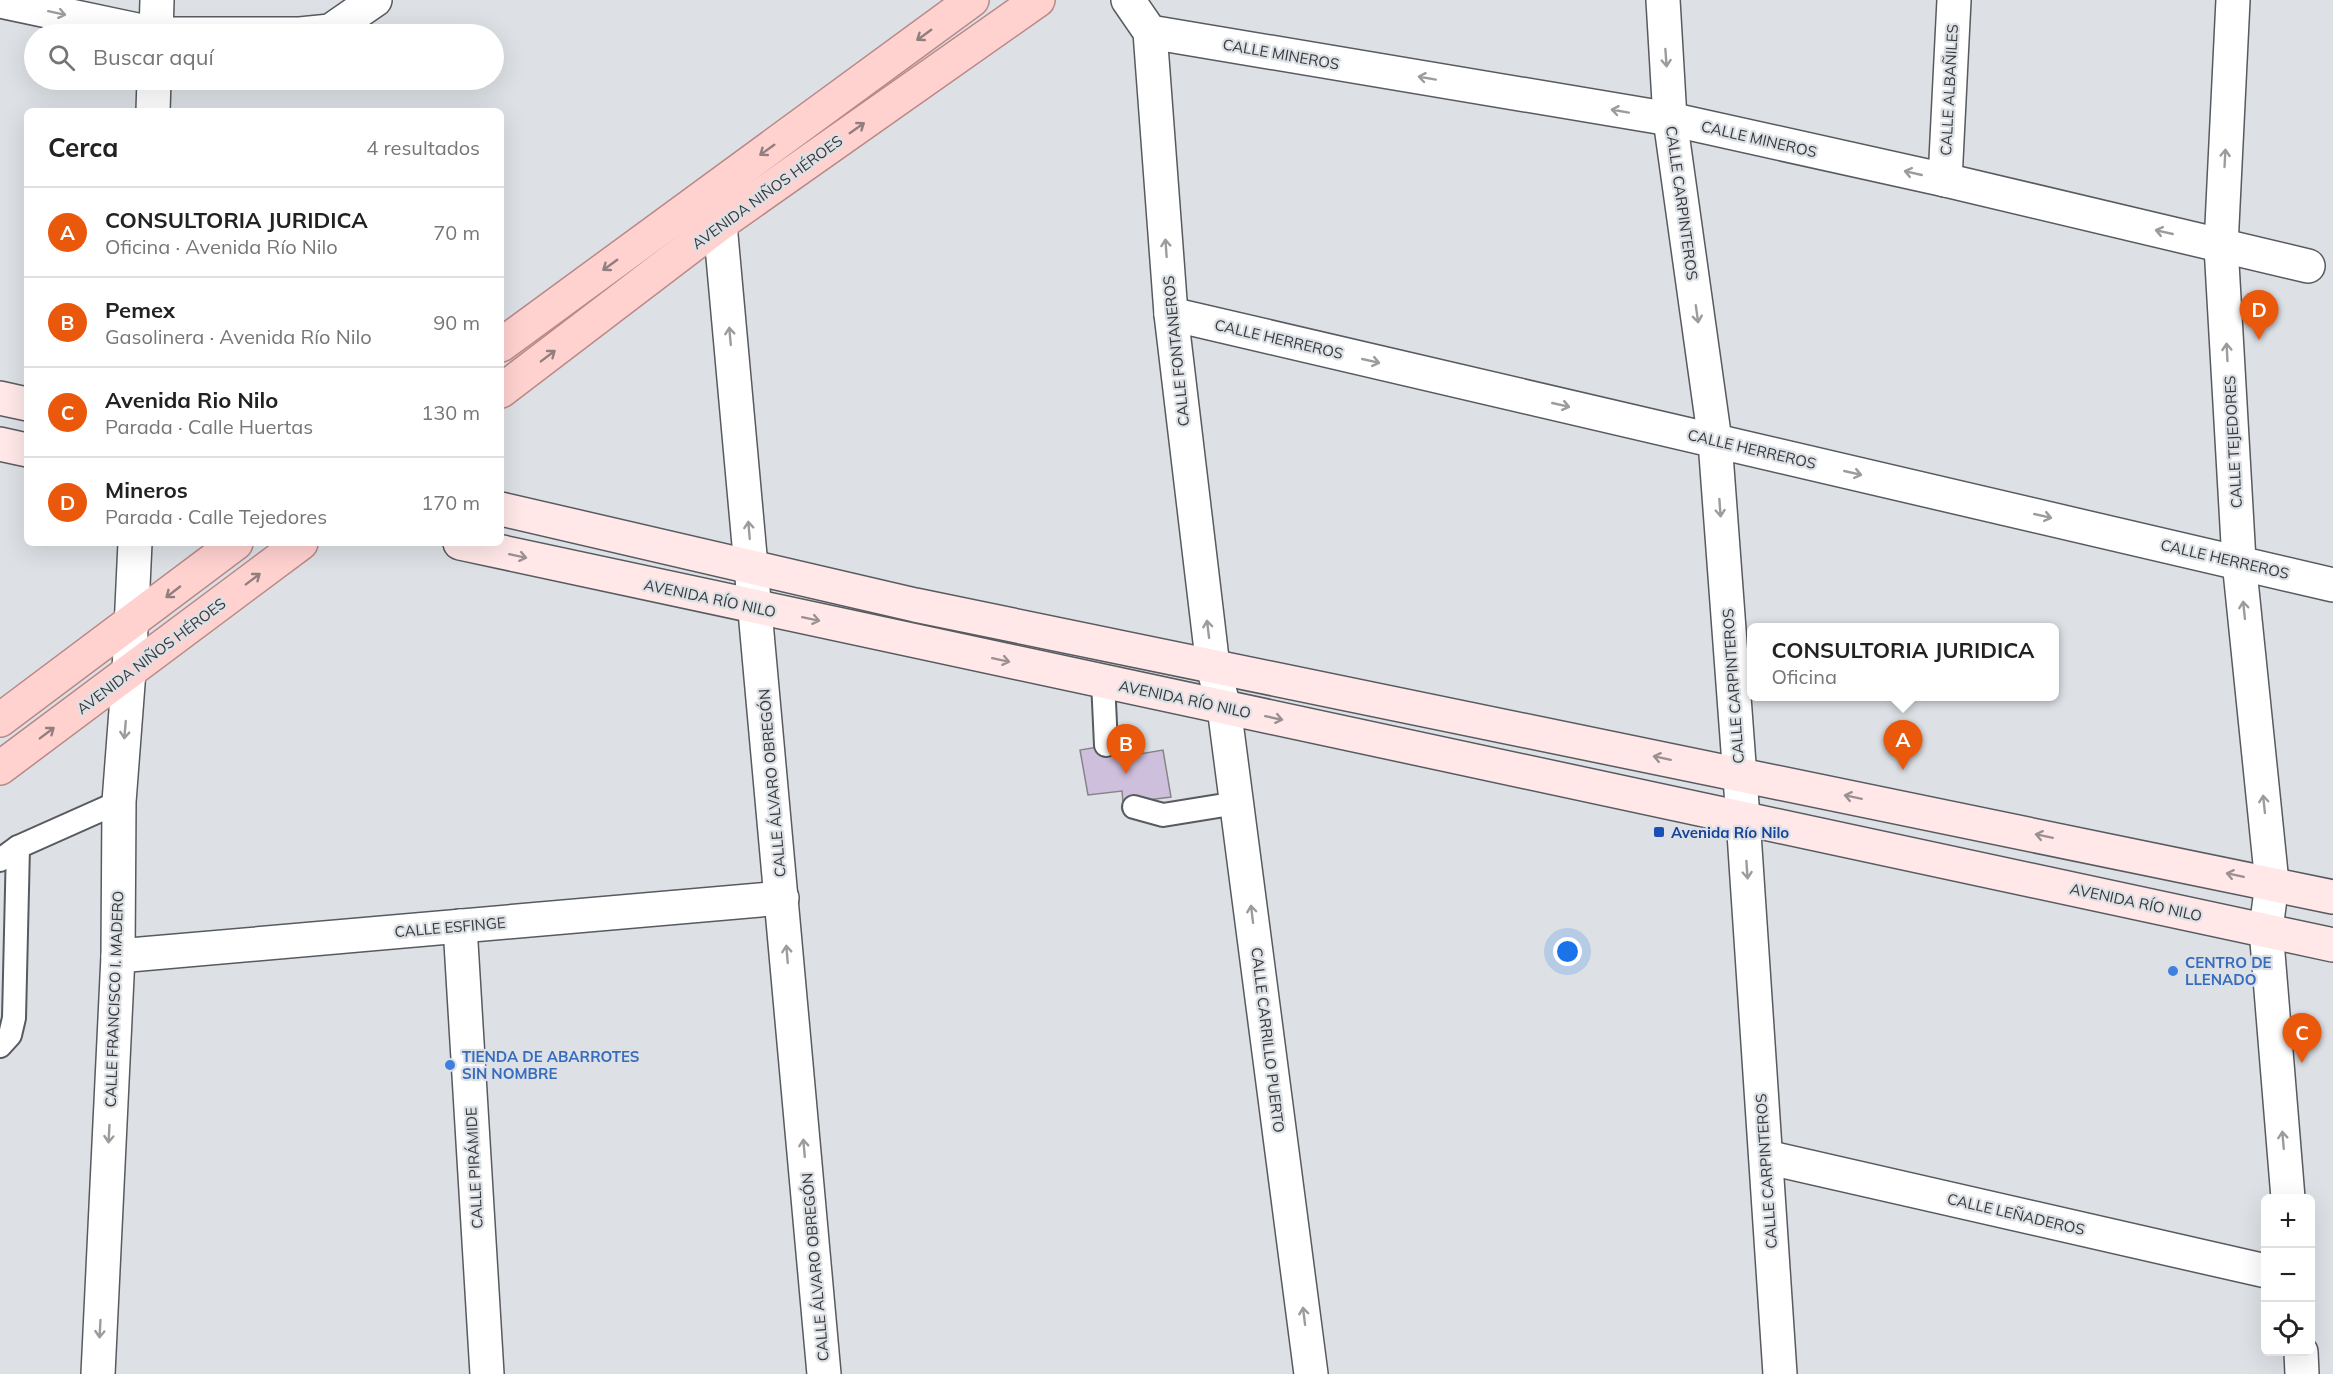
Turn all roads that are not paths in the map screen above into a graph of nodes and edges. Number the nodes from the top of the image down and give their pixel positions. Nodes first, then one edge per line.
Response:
1 (157, 0) edge
2 (375, 0) edge
3 (972, 0) edge
4 (1038, 0) edge
5 (1128, 0) edge
6 (1663, 0) edge
7 (1954, 0) edge
8 (2233, 0) edge
9 (0, 1) edge
10 (109, 24) edge
11 (156, 24) edge
12 (340, 24) edge
13 (1150, 32) junction
14 (154, 90) edge
15 (153, 108) edge
16 (1670, 119) junction
17 (1945, 180) junction
18 (706, 195) junction
19 (720, 224) junction
20 (2221, 246) junction
21 (2308, 266) dead end
22 (1171, 314) junction
23 (504, 343) edge
24 (504, 389) edge
25 (0, 398) edge
26 (24, 403) edge
27 (1715, 441) junction
28 (0, 444) edge
29 (24, 449) edge
30 (504, 510) edge
31 (135, 546) edge
32 (232, 546) edge
33 (297, 546) edge
34 (474, 546) edge
35 (2240, 561) junction
36 (752, 567) junction
37 (2333, 585) edge
38 (756, 608) junction
39 (132, 623) junction
40 (1213, 667) junction
41 (129, 671) junction
42 (1103, 681) junction
43 (1224, 707) junction
44 (0, 720) edge
45 (1106, 745) dead end
46 (0, 768) edge
47 (1740, 774) junction
48 (119, 802) junction
49 (1237, 803) junction
50 (1134, 807) dead end
51 (1743, 818) junction
52 (9, 854) edge
53 (2272, 883) junction
54 (2333, 897) edge
55 (782, 898) junction
56 (460, 926) junction
57 (2266, 929) junction
58 (2333, 945) edge
59 (118, 956) junction
60 (0, 1046) edge
61 (1766, 1157) junction
62 (2288, 1194) edge
63 (2261, 1270) edge
64 (2301, 1356) edge
65 (98, 1374) edge
66 (487, 1374) edge
67 (824, 1374) edge
68 (1311, 1374) edge
69 (1780, 1374) edge
70 (2302, 1374) edge

1 - 11 street
2 - 12 street
3 -> 18 main road
19 -> 4 main road, AVENIDA NIÑOS HÉROES
5 - 13 street
6 -> 16 street, CALLE CARPINTEROS
7 - 17 street, CALLE ALBAÑILES
20 -> 8 street, CALLE TEJEDORES
9 -> 10 street
16 -> 13 street, CALLE MINEROS
22 -> 13 street, CALLE FONTANEROS
14 - 15 street
17 -> 16 street, CALLE MINEROS
16 -> 27 street, CALLE CARPINTEROS
20 -> 17 street, CALLE MINEROS
18 - 19 street, CALLE ÁLVARO OBREGÓN
18 -> 23 main road
24 -> 19 main road, AVENIDA NIÑOS HÉROES
36 -> 19 street, CALLE ÁLVARO OBREGÓN
20 - 21 street, CALLE MINEROS
35 -> 20 street, CALLE TEJEDORES
22 -> 27 street, CALLE HERREROS
40 -> 22 street, CALLE FONTANEROS
25 - 26 main road
27 -> 35 street, CALLE HERREROS
27 -> 47 street, CALLE CARPINTEROS
28 - 29 main road
30 - 36 main road
31 - 39 street, CALLE FRANCISCO I. MADERO
32 -> 39 main road
41 -> 33 main road, AVENIDA NIÑOS HÉROES
34 -> 38 main road, AVENIDA RÍO NILO
35 - 37 street, CALLE HERREROS
53 -> 35 street, CALLE TEJEDORES
36 - 38 street, CALLE ÁLVARO OBREGÓN
36 - 40 main road
38 -> 42 main road, AVENIDA RÍO NILO
38 - 55 street, CALLE ÁLVARO OBREGÓN
39 - 41 street, CALLE FRANCISCO I. MADERO
39 - 44 main road
40 - 43 street, CALLE FONTANEROS
47 -> 40 main road
46 -> 41 main road, AVENIDA NIÑOS HÉROES
41 -> 48 street, CALLE FRANCISCO I. MADERO
42 - 43 main road, AVENIDA RÍO NILO
42 - 45 lane
43 - 49 street, CALLE CARRILLO PUERTO
43 -> 51 main road, AVENIDA RÍO NILO
47 - 51 street, CALLE CARPINTEROS
53 -> 47 main road
48 - 52 lane
48 - 59 street, CALLE FRANCISCO I. MADERO
49 - 50 lane
68 -> 49 street, CALLE CARRILLO PUERTO
51 - 57 main road, AVENIDA RÍO NILO
51 -> 61 street, CALLE CARPINTEROS
52 - 60 lane
53 - 54 main road
53 - 57 street, CALLE TEJEDORES
55 - 56 street, CALLE ESFINGE
67 -> 55 street, CALLE ÁLVARO OBREGÓN
56 - 59 street, CALLE ESFINGE
56 - 66 street, CALLE PIRÁMIDE
57 - 58 main road, AVENIDA RÍO NILO
62 -> 57 street, CALLE TEJEDORES
59 -> 65 street, CALLE FRANCISCO I. MADERO
61 - 63 street, CALLE LEÑADEROS
61 - 69 street, CALLE CARPINTEROS
64 - 70 street

